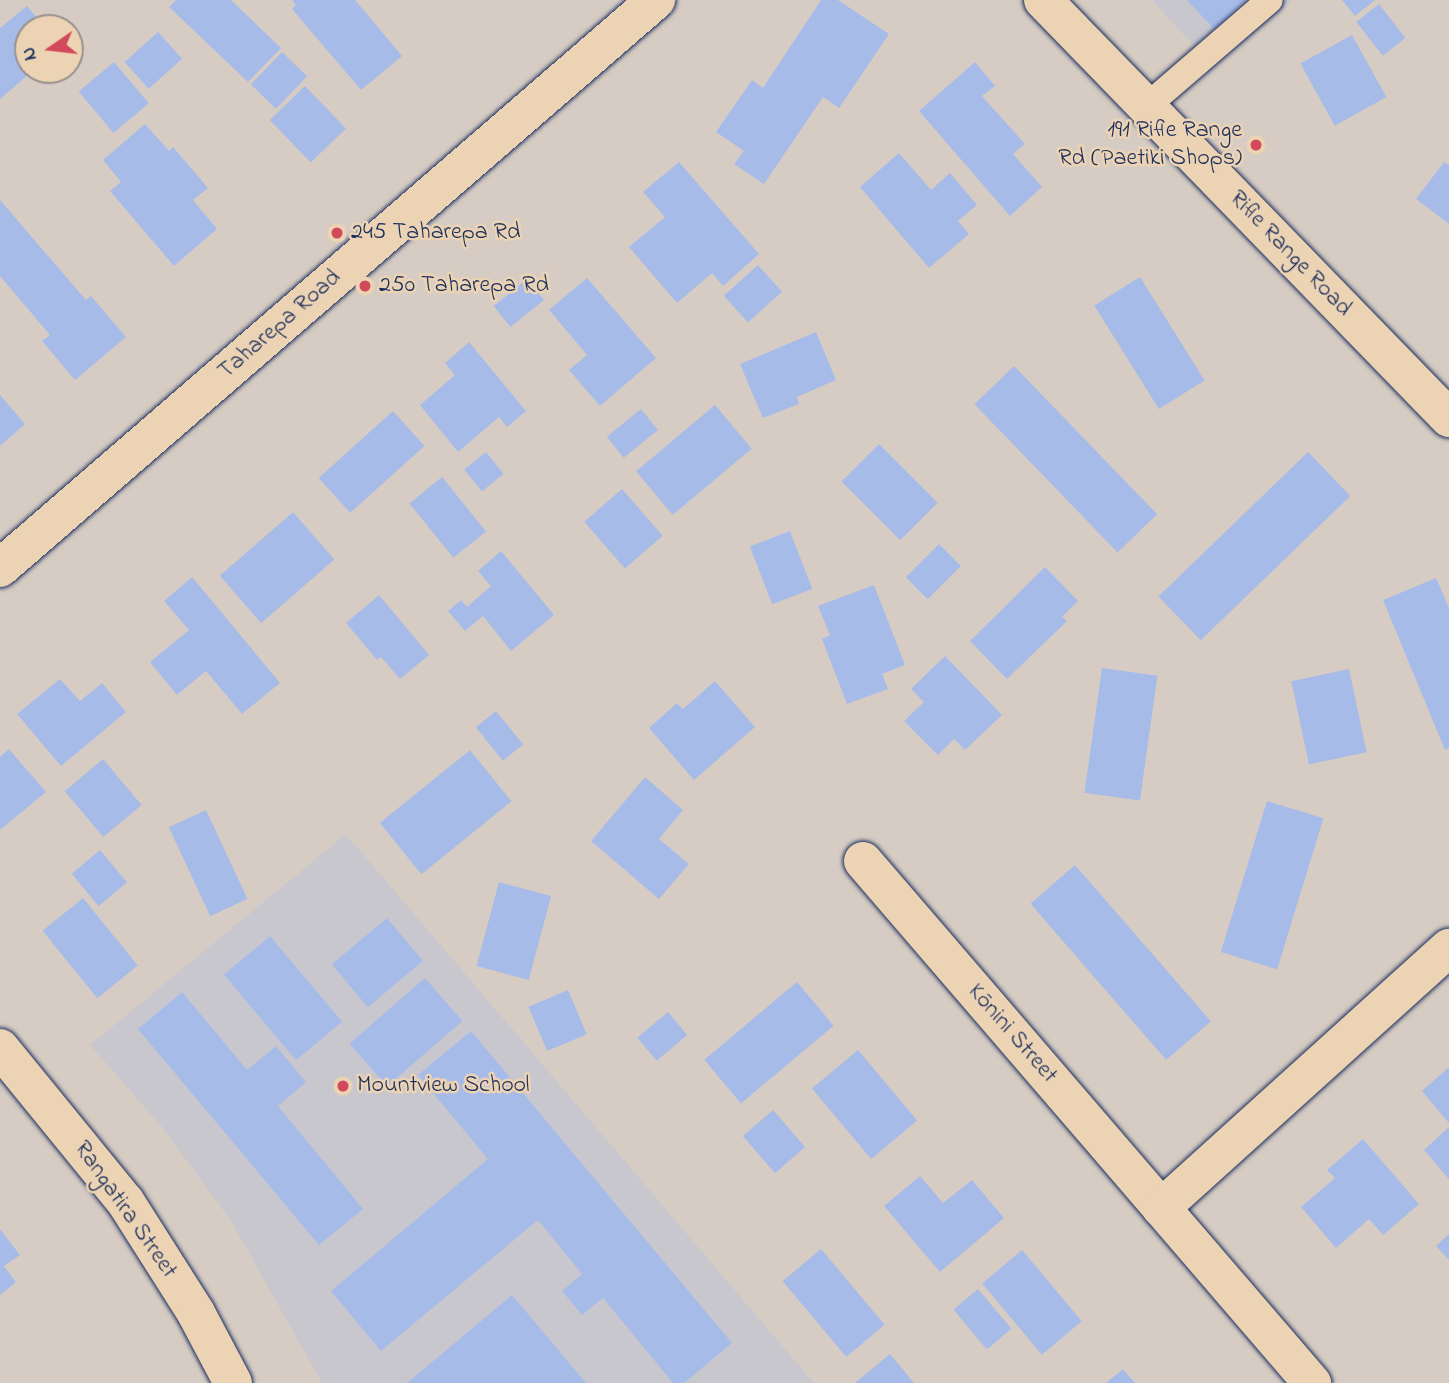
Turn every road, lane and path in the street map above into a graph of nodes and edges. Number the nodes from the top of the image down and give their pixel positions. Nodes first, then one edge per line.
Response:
1 (656, 0) edge
2 (1043, 0) edge
3 (1270, 0) edge
4 (1147, 106) junction
5 (1449, 418) edge
6 (0, 568) edge
7 (863, 861) dead end
8 (1449, 948) edge
9 (0, 1048) edge
10 (1161, 1208) junction
11 (233, 1383) edge
12 (1312, 1383) edge

1 - 6 street, Taharepa Road
2 - 4 street, Rifle Range Road
3 - 4 lane
4 - 5 street, Rifle Range Road
7 - 10 street, Kōnini Street
8 - 10 street
9 - 11 street, Rangatira Street
10 - 12 street, Kōnini Street

